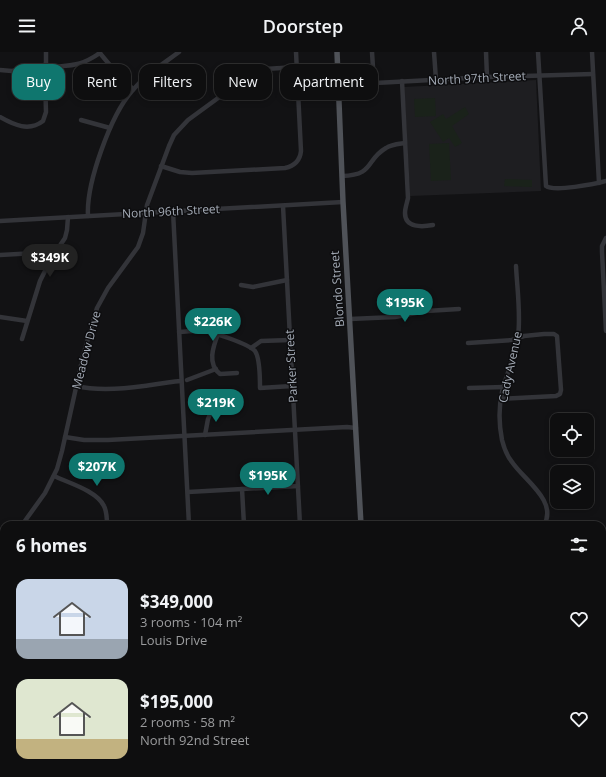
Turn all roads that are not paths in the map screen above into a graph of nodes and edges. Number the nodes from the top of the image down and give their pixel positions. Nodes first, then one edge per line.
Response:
1 (46, 52) edge
2 (100, 52) edge
3 (179, 52) edge
4 (296, 52) edge
5 (337, 52) edge
6 (372, 52) edge
7 (434, 52) edge
8 (486, 52) edge
9 (538, 52) edge
10 (592, 52) edge
11 (173, 54) edge
12 (297, 64) edge
13 (337, 64) edge
14 (373, 64) edge
15 (65, 66) edge
16 (280, 68) edge
17 (0, 70) edge
18 (593, 74) junction
19 (539, 76) junction
20 (487, 77) junction
21 (436, 80) junction
22 (402, 81) junction
23 (378, 83) edge
24 (133, 89) junction
25 (46, 100) edge
26 (299, 100) edge
27 (339, 100) edge
28 (0, 117) edge
29 (81, 120) dead end
30 (110, 128) junction
31 (405, 143) junction
32 (161, 166) junction
33 (342, 176) junction
34 (606, 182) edge
35 (599, 183) junction
36 (343, 202) junction
37 (283, 206) junction
38 (172, 211) junction
39 (145, 213) junction
40 (88, 216) junction
41 (68, 217) junction
42 (0, 221) edge
43 (433, 225) dead end
44 (606, 238) edge
45 (0, 255) edge
46 (51, 259) junction
47 (516, 266) dead end
48 (287, 280) junction
49 (240, 285) dead end
50 (459, 310) dead end
51 (0, 317) edge
52 (350, 319) junction
53 (27, 321) junction
54 (606, 331) edge
55 (179, 332) junction
56 (218, 334) junction
57 (518, 338) junction
58 (22, 339) dead end
59 (290, 340) junction
60 (468, 343) dead end
61 (251, 348) junction
62 (216, 369) junction
63 (237, 373) dead end
64 (187, 380) dead end
65 (181, 381) junction
66 (76, 386) junction
67 (292, 386) junction
68 (504, 387) junction
69 (469, 388) dead end
70 (501, 399) junction
71 (213, 407) dead end
72 (356, 428) junction
73 (295, 430) junction
74 (205, 435) junction
75 (184, 436) junction
76 (65, 437) junction
77 (54, 476) junction
78 (298, 486) junction
79 (242, 489) junction
80 (188, 492) junction
81 (26, 521) edge
82 (107, 521) edge
83 (190, 521) edge
84 (244, 521) edge
85 (300, 521) edge
86 (361, 521) edge
87 (545, 521) edge

1 - 17 street
2 - 15 street
2 - 24 street
3 - 11 street
4 - 12 street
5 - 13 main road, Blondo Street
6 - 14 street
7 - 21 street
8 - 20 street
9 - 19 street
10 - 18 street
11 - 24 street
16 - 32 street, Meadow Drive
18 - 19 street, North 97th Street
18 - 35 street
19 - 20 street, North 97th Street
19 - 35 street
20 - 21 street, North 97th Street
21 - 22 street, North 97th Street
22 - 23 street, North 97th Street
22 - 31 street
24 - 30 street
25 - 28 street
26 - 32 street
27 - 33 main road, Blondo Street
29 - 30 street
30 - 40 street
31 - 33 street
31 - 43 street
32 - 39 street, Meadow Drive
33 - 36 main road, Blondo Street
34 - 35 street
36 - 37 street, North 96th Street
36 - 52 main road, Blondo Street
37 - 38 street, North 96th Street
37 - 48 street, Parker Street
38 - 39 street, North 96th Street
38 - 55 street
39 - 40 street, North 96th Street
39 - 66 street, Meadow Drive
40 - 41 street, North 96th Street
41 - 42 street, North 96th Street
41 - 46 street
44 - 54 street
45 - 46 street
46 - 53 street
47 - 57 street, Cady Avenue
48 - 49 street
48 - 59 street, Parker Street
50 - 52 street
51 - 53 street
52 - 72 main road, Blondo Street
53 - 58 street
55 - 56 street
55 - 65 street
56 - 61 street
56 - 62 street
57 - 60 street
57 - 68 street, Cady Avenue
57 - 70 street
59 - 61 street
59 - 67 street, Parker Street
61 - 67 street
62 - 63 street
62 - 64 street
65 - 66 street
65 - 75 street
66 - 76 street, Meadow Drive
67 - 73 street, Parker Street
68 - 69 street
68 - 70 street, Cady Avenue
70 - 87 street, Cady Avenue
71 - 74 street
72 - 73 street
72 - 86 main road, Blondo Street
73 - 74 street
73 - 78 street, Parker Street
74 - 75 street
75 - 76 street
75 - 80 street
76 - 77 street, Meadow Drive
77 - 81 street, Meadow Drive
77 - 82 street
78 - 79 street
78 - 85 street, Parker Street
79 - 80 street
79 - 84 street
80 - 83 street

